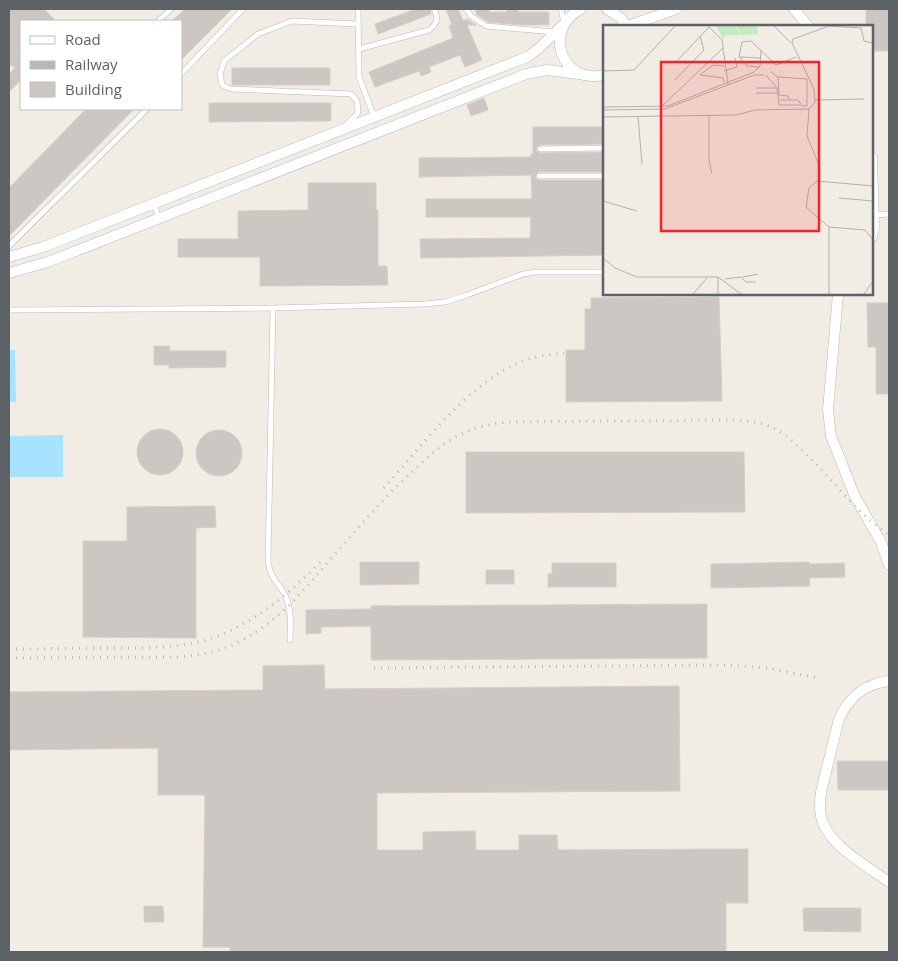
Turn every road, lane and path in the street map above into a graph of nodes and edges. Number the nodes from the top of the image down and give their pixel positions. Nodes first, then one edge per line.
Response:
1 (171, 9) edge
2 (243, 9) edge
3 (358, 9) edge
4 (434, 9) edge
5 (466, 9) edge
6 (561, 9) edge
7 (581, 9) edge
8 (607, 9) edge
9 (676, 9) edge
10 (794, 9) edge
11 (652, 13) edge
12 (159, 20) edge
13 (358, 24) junction
14 (564, 24) junction
15 (626, 25) edge
16 (629, 25) edge
17 (807, 25) edge
18 (554, 32) junction
19 (358, 49) junction
20 (499, 68) junction
21 (182, 73) edge
22 (586, 76) junction
23 (602, 77) edge
24 (505, 82) junction
25 (146, 110) edge
26 (374, 117) junction
27 (342, 130) junction
28 (380, 131) junction
29 (603, 148) edge
30 (540, 149) dead end
31 (538, 176) dead end
32 (603, 176) edge
33 (873, 186) edge
34 (154, 204) junction
35 (874, 214) junction
36 (889, 214) edge
37 (159, 218) junction
38 (873, 232) edge
39 (9, 246) edge
40 (25, 253) junction
41 (9, 257) edge
42 (29, 268) junction
43 (603, 272) edge
44 (9, 273) edge
45 (838, 295) edge
46 (273, 308) junction
47 (9, 310) edge
48 (889, 565) edge
49 (290, 640) dead end
50 (889, 681) edge
51 (889, 882) edge

1 - 12 lane
2 - 21 lane
3 - 13 lane
4 - 19 lane
5 - 18 lane
6 - 14 lane
7 - 14 street
8 - 15 street
9 - 11 street
10 - 17 street
11 - 16 street
13 - 19 lane
13 - 27 lane
14 - 18 street
14 - 22 street
18 - 20 street
19 - 26 lane
20 - 24 lane
20 - 26 street
22 - 23 street
22 - 24 street
24 - 28 street
25 - 39 lane
26 - 27 street
26 - 28 street
27 - 34 street
28 - 37 street
29 - 30 lane
31 - 32 lane
33 - 35 street
34 - 37 lane
34 - 40 street
35 - 36 lane
35 - 38 street
37 - 42 street
40 - 41 street
40 - 42 lane
42 - 44 street
43 - 46 lane
45 - 48 street
46 - 47 lane
46 - 49 lane
50 - 51 street

